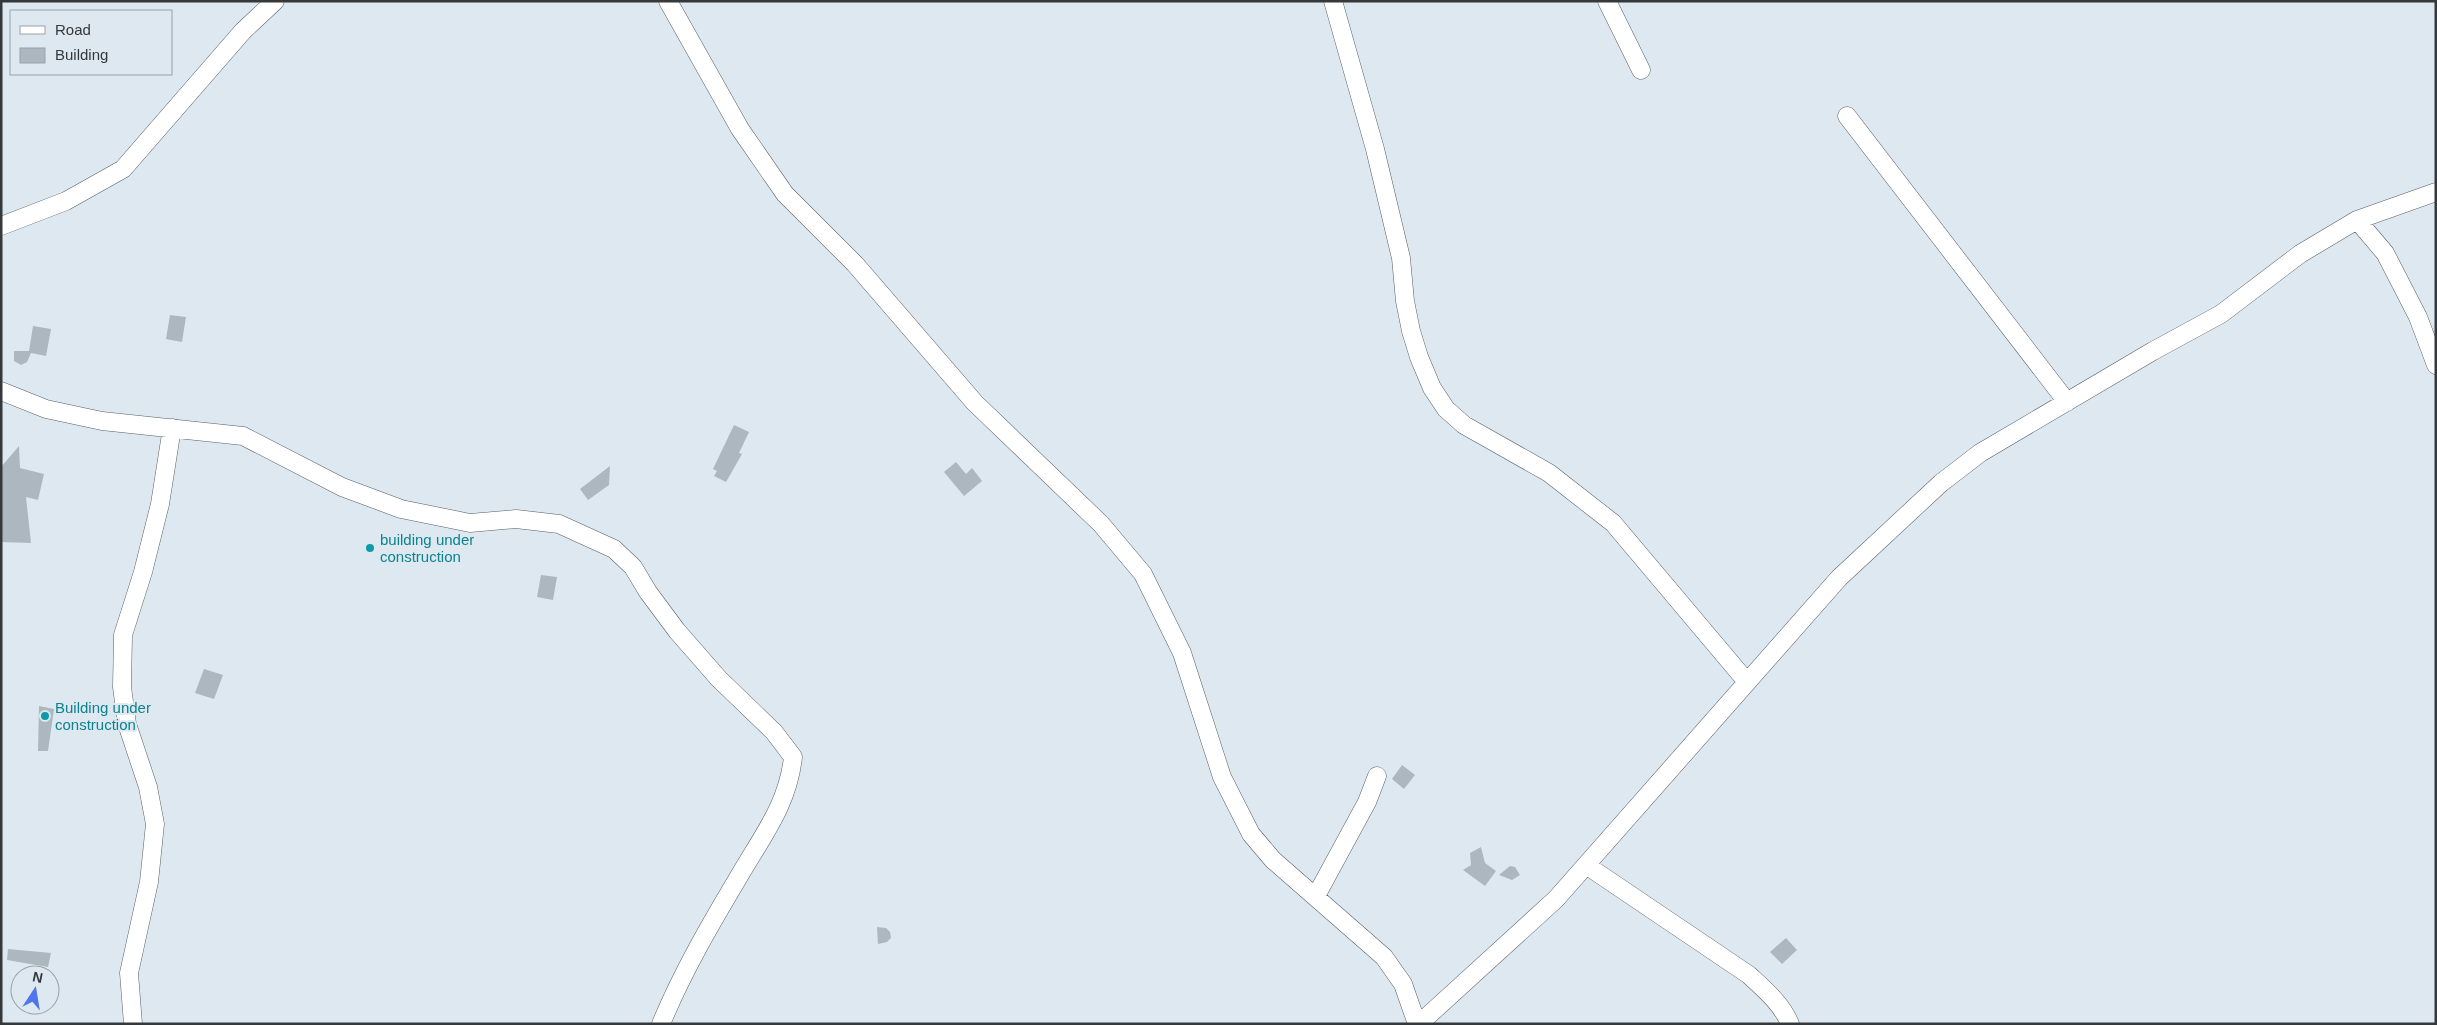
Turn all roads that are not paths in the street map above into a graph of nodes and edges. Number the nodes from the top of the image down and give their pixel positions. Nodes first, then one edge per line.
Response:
1 (275, 1) edge
2 (668, 1) edge
3 (1334, 1) edge
4 (1607, 1) edge
5 (1641, 70) dead end
6 (1846, 116) dead end
7 (2436, 192) edge
8 (2357, 220) junction
9 (1, 226) edge
10 (2436, 365) edge
11 (1, 391) edge
12 (2067, 402) junction
13 (172, 428) junction
14 (1747, 682) junction
15 (1377, 776) dead end
16 (1586, 865) junction
17 (1316, 896) junction
18 (133, 1024) edge
19 (661, 1024) edge
20 (1418, 1024) edge
21 (1790, 1024) edge

1 - 9 street
2 - 17 street
3 - 14 street
4 - 5 street
6 - 12 street
7 - 8 street
8 - 10 street
8 - 12 street
11 - 13 street
12 - 14 street
13 - 18 street
13 - 19 street
14 - 16 street
15 - 17 street
16 - 20 street
16 - 21 street
17 - 20 street

